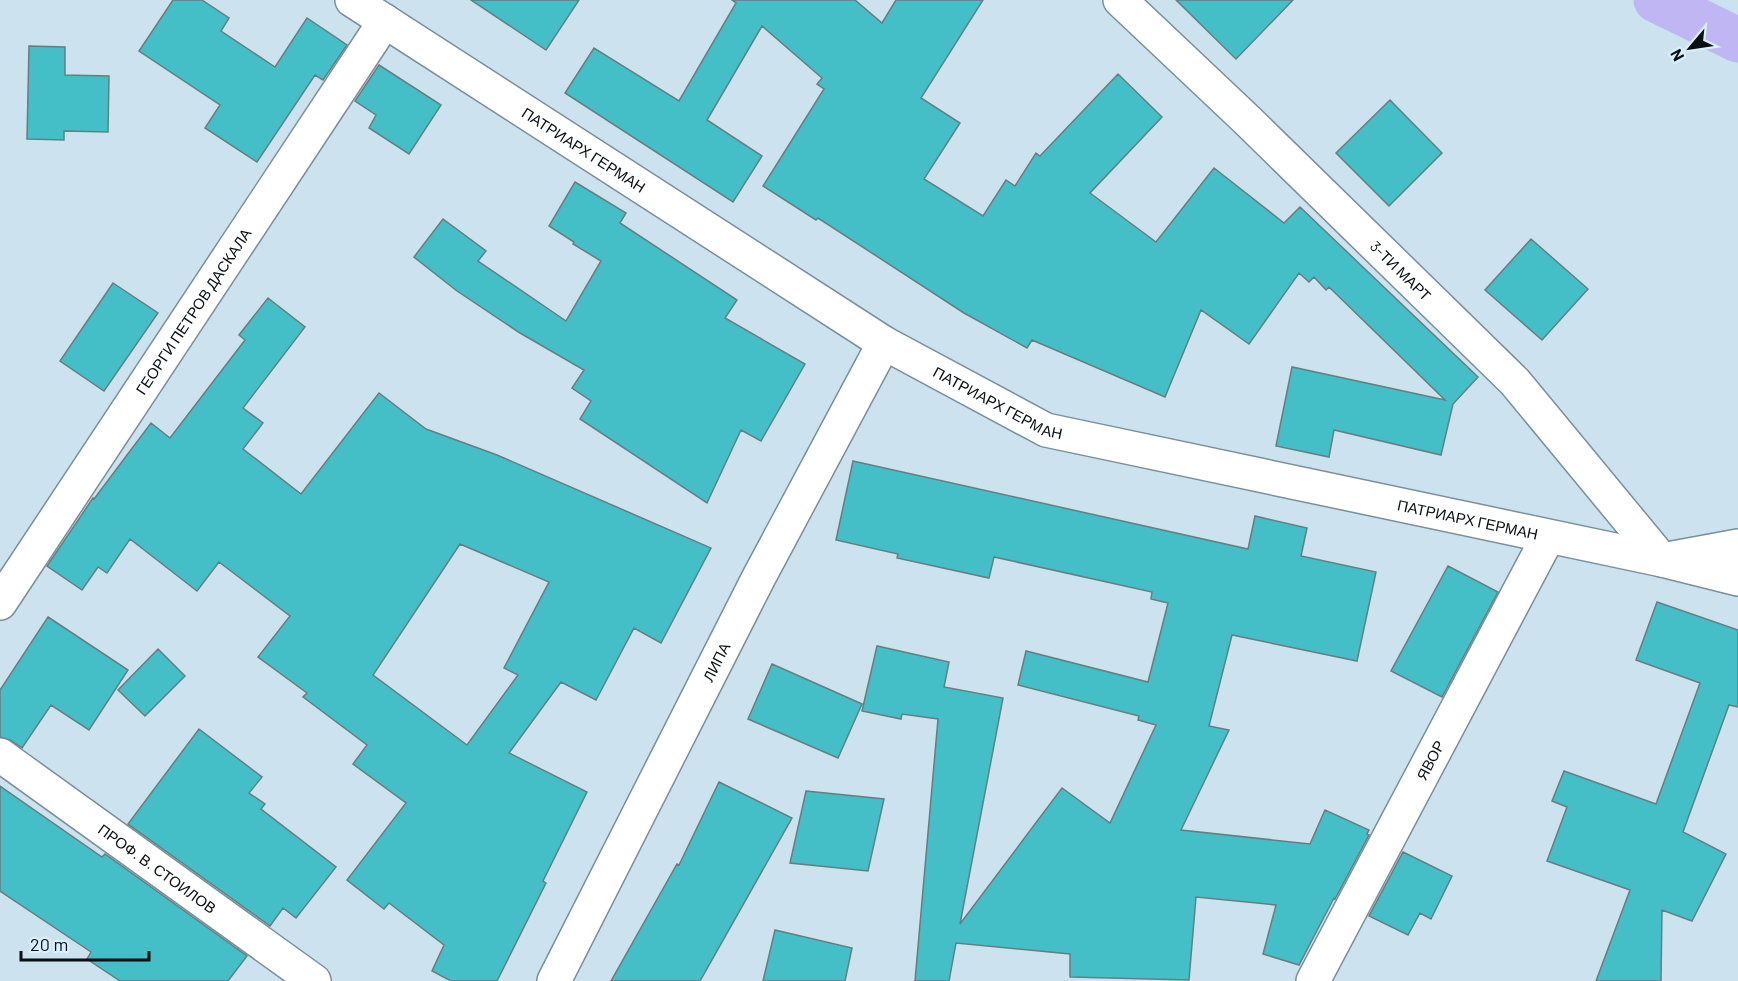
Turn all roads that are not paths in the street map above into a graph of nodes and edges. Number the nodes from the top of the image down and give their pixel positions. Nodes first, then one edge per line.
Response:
1 (352, 0) edge
2 (1120, 0) edge
3 (385, 21) junction
4 (884, 343) junction
5 (1548, 537) junction
6 (1738, 546) edge
7 (1662, 560) junction
8 (1738, 579) edge
9 (0, 603) edge
10 (0, 755) edge
11 (314, 981) edge
12 (554, 981) edge
13 (1313, 981) edge

1 - 3 street, ПАТРИАРХ ГЕРМАН
2 - 7 street, 3-ТИ МАРТ
3 - 4 street, ПАТРИАРХ ГЕРМАН
3 - 9 street, ГЕОРГИ ПЕТРОВ ДАСКАЛА
4 - 5 street, ПАТРИАРХ ГЕРМАН
4 - 12 street, ЛИПА
5 - 7 street, ПАТРИАРХ ГЕРМАН
5 - 13 street, ЯВОР
6 - 7 street
7 - 8 street, ПАТРИАРХ ГЕРМАН
10 - 11 street, ПРОФ. В. СТОИЛОВ

